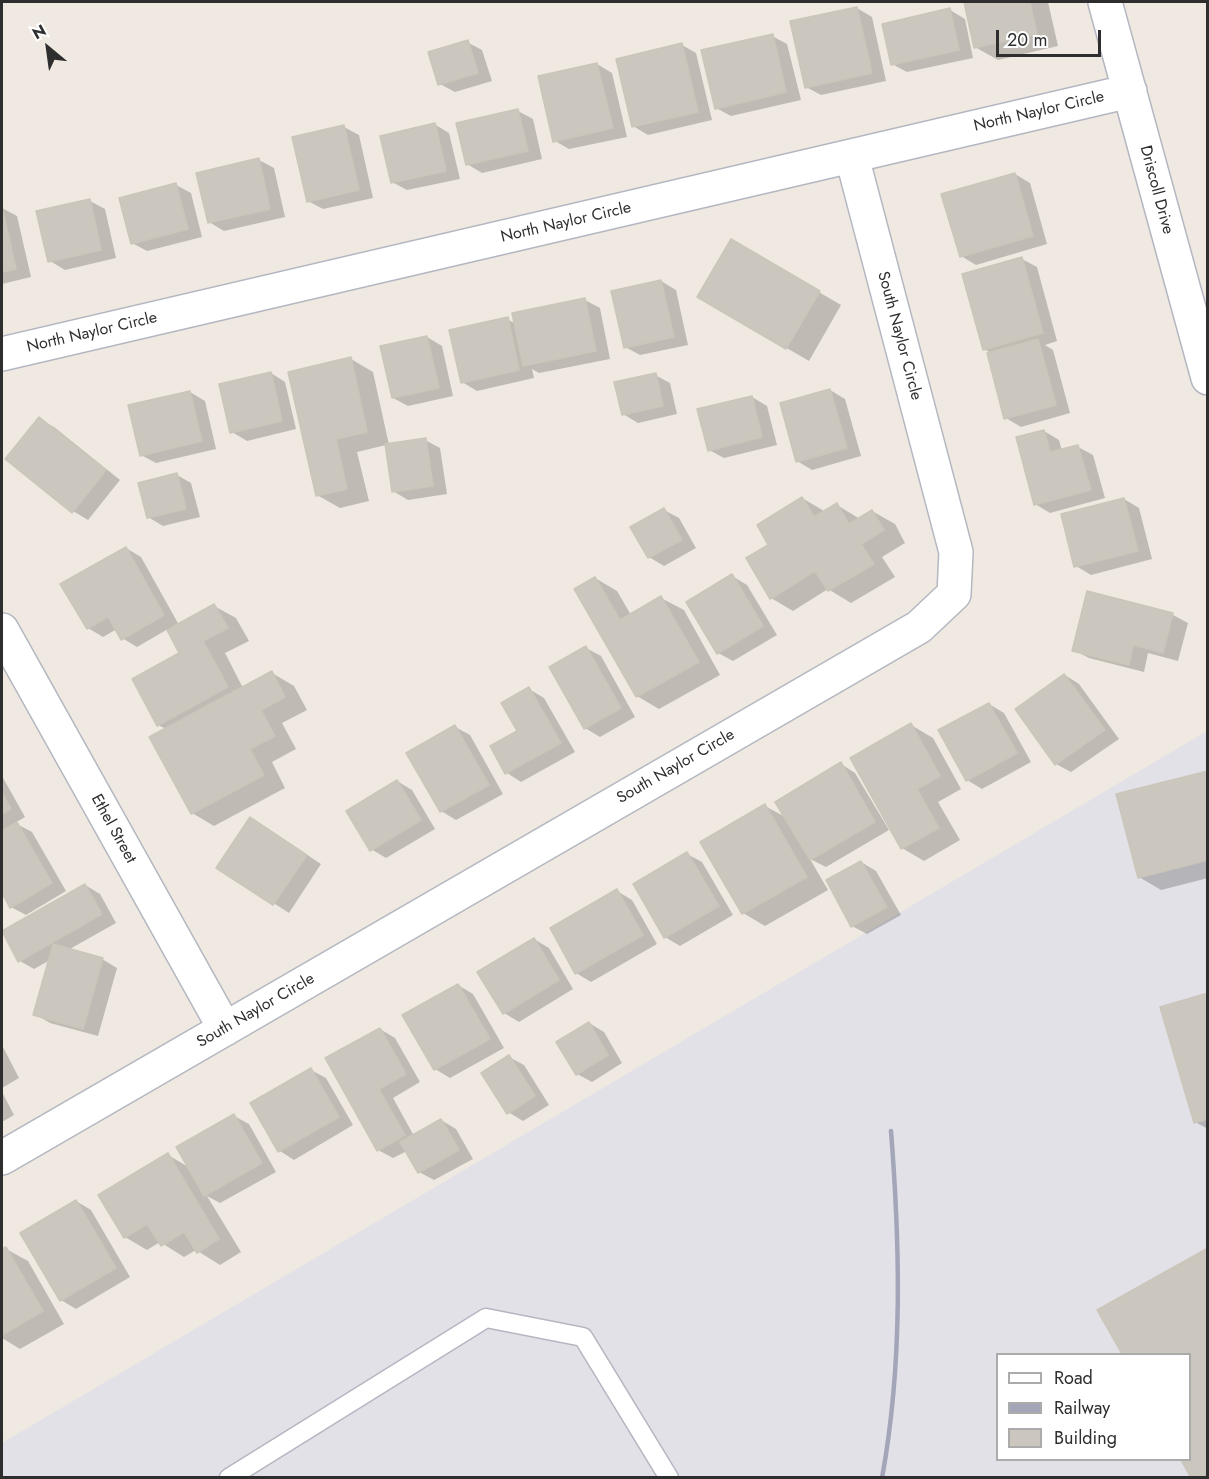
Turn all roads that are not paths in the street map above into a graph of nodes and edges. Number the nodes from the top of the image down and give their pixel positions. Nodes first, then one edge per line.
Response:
1 (1105, 2) edge
2 (1130, 91) junction
3 (852, 157) junction
4 (2, 354) edge
5 (1208, 378) edge
6 (2, 630) edge
7 (225, 1029) junction
8 (2, 1158) edge
9 (229, 1478) edge
10 (669, 1478) edge

1 - 2 street, Driscoll Drive
2 - 3 street, North Naylor Circle
2 - 5 street, Driscoll Drive
3 - 4 street, North Naylor Circle
3 - 7 street, South Naylor Circle
6 - 7 street, Ethel Street
7 - 8 street, South Naylor Circle
9 - 10 lane

